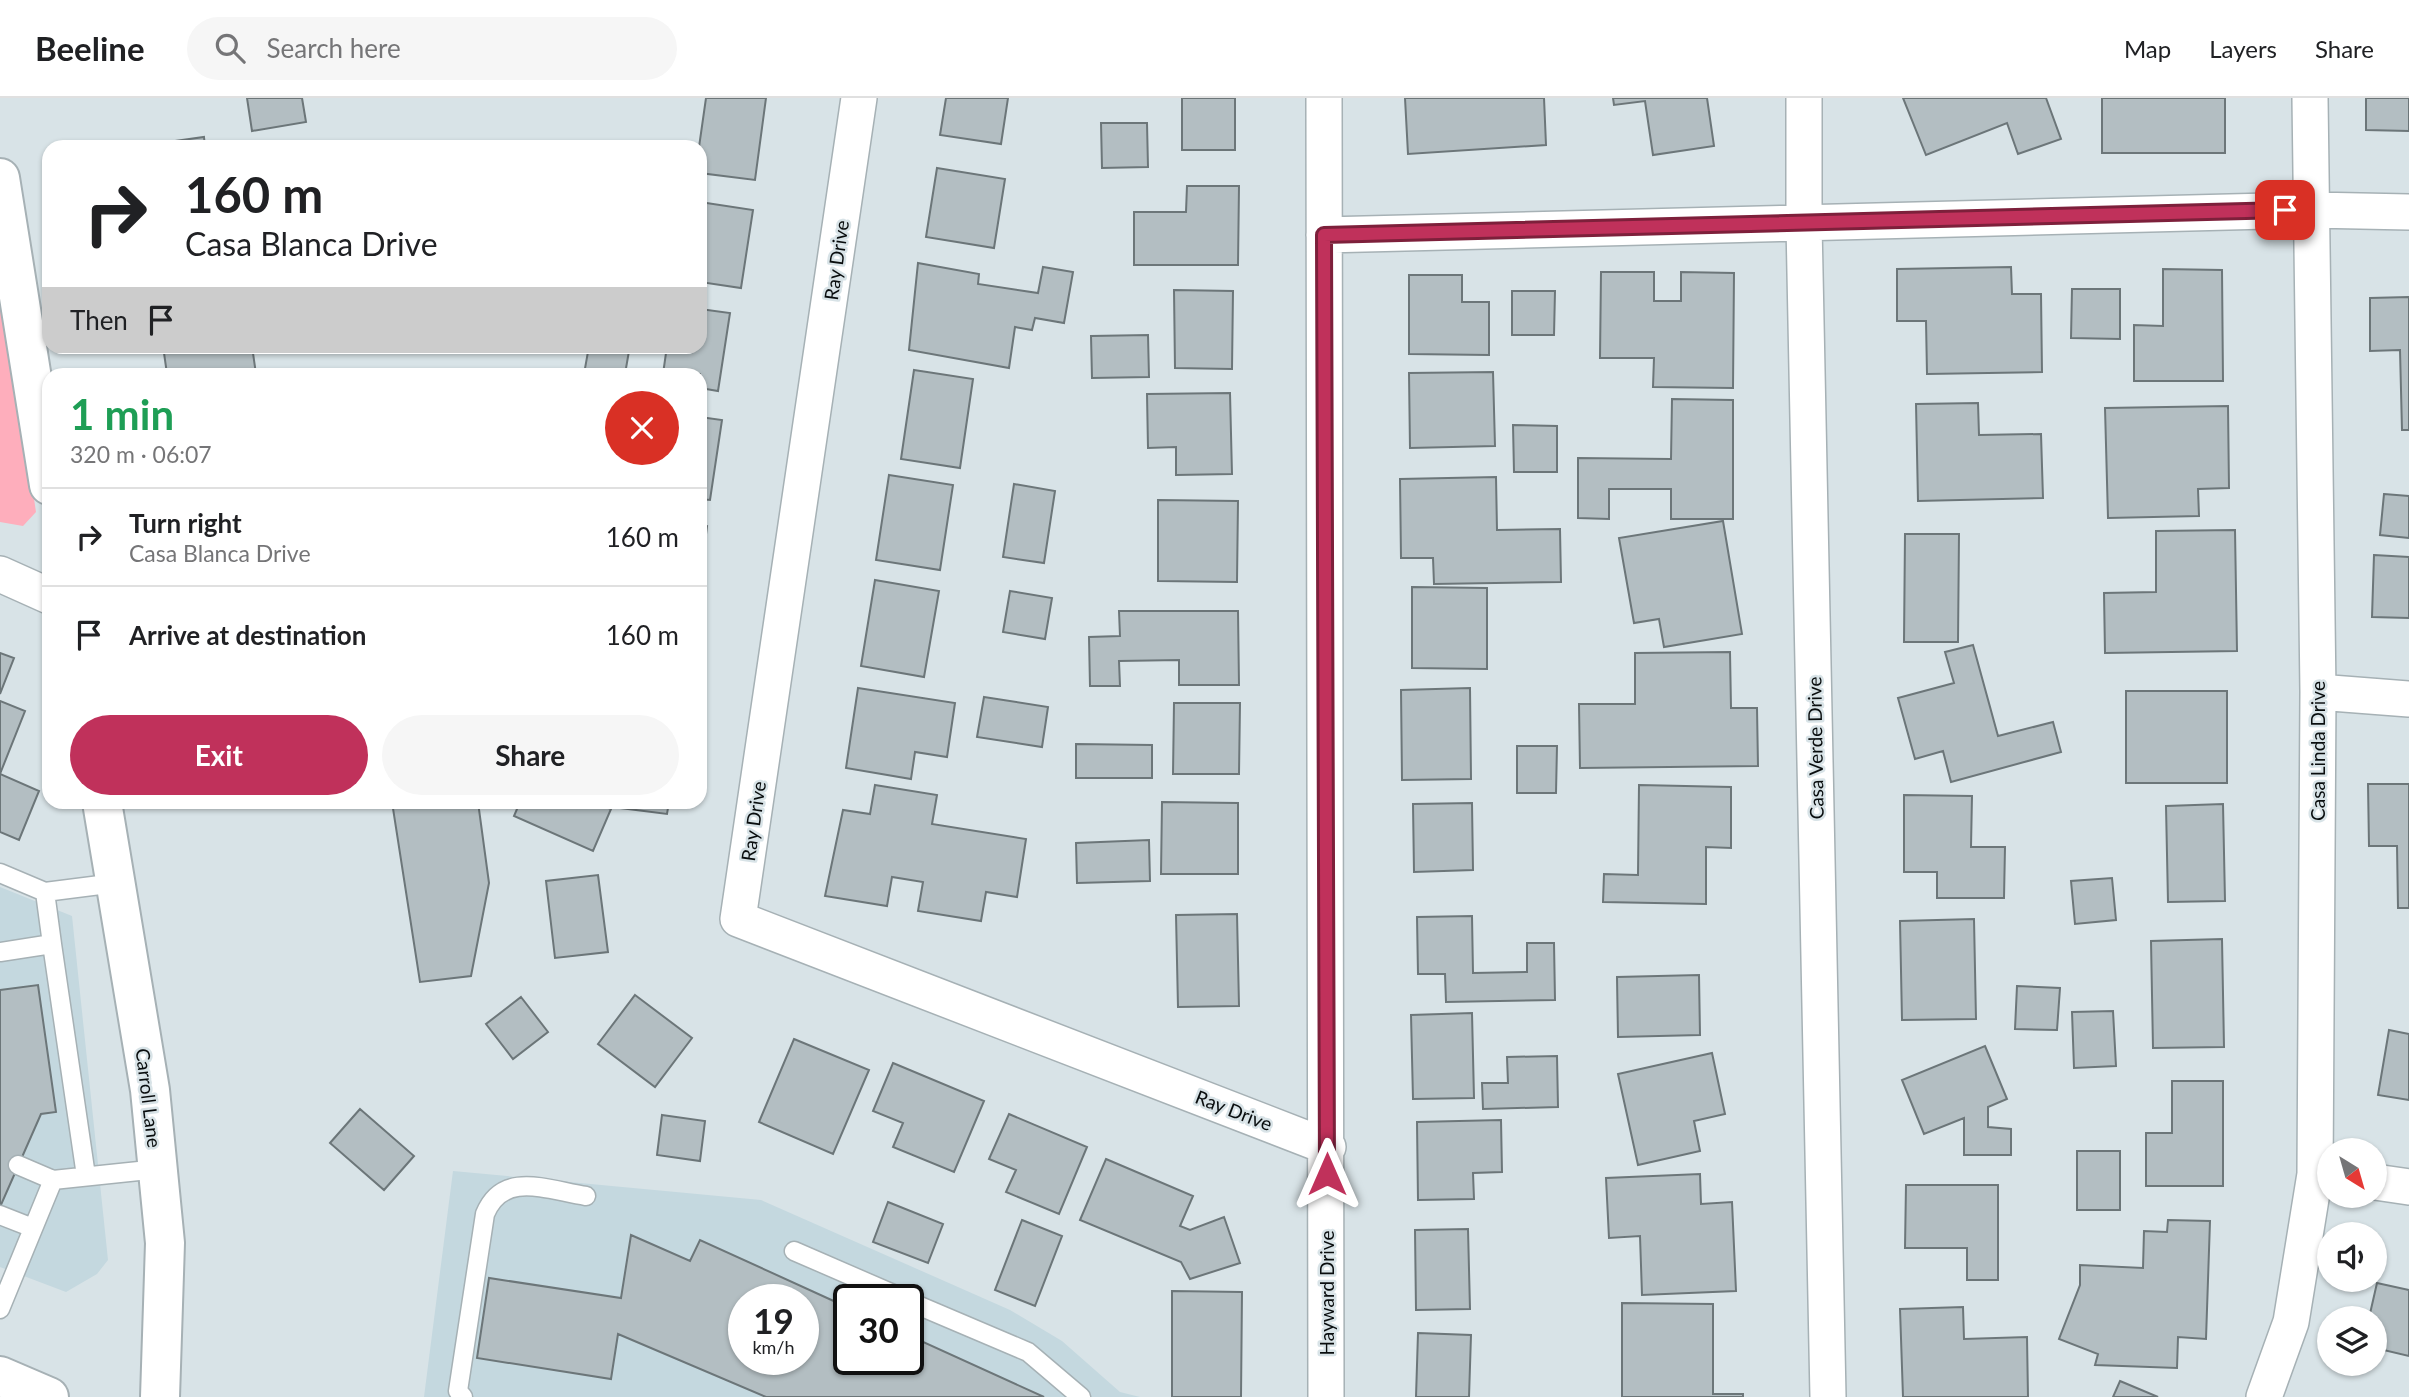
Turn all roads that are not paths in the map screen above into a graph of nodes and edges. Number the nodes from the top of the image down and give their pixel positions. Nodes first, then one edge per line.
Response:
1 (859, 98) edge
2 (1324, 98) edge
3 (1804, 98) edge
4 (2310, 98) edge
5 (0, 178) edge
6 (2312, 210) junction
7 (2409, 212) edge
8 (1804, 224) junction
9 (1324, 235) junction
10 (42, 441) edge
11 (0, 574) edge
12 (42, 593) edge
13 (2318, 692) junction
14 (2409, 699) edge
15 (103, 809) edge
16 (0, 873) edge
17 (116, 883) junction
18 (45, 892) junction
19 (52, 944) junction
20 (0, 952) edge
21 (2322, 1138) edge
22 (1328, 1147) junction
23 (18, 1165) dead end
24 (158, 1169) junction
25 (86, 1176) junction
26 (53, 1180) junction
27 (2387, 1184) edge
28 (2409, 1187) edge
29 (586, 1196) dead end
30 (2317, 1199) edge
31 (0, 1215) edge
32 (33, 1228) junction
33 (794, 1251) dead end
34 (7, 1271) edge
35 (869, 1284) edge
36 (924, 1308) edge
37 (0, 1310) edge
38 (0, 1376) edge
39 (49, 1397) edge
40 (160, 1397) edge
41 (463, 1397) edge
42 (1081, 1397) edge
43 (1325, 1397) edge
44 (1828, 1397) edge
45 (2264, 1397) edge

1 - 22 street, Ray Drive
2 - 9 street, Hayward Drive
3 - 8 street, Casa Verde Drive
4 - 6 street, Casa Linda Drive
5 - 10 street
6 - 7 street
6 - 8 street
6 - 13 street, Casa Linda Drive
8 - 9 street
8 - 44 street, Casa Verde Drive
9 - 22 street, Hayward Drive
11 - 12 street
13 - 14 street
13 - 21 street, Casa Linda Drive
15 - 17 street, Carroll Lane
16 - 18 lane
17 - 18 lane
17 - 24 street, Carroll Lane
18 - 19 lane
19 - 20 lane
19 - 25 lane
22 - 43 street, Hayward Drive
23 - 26 lane
24 - 25 lane
24 - 40 street, Carroll Lane
25 - 26 lane
26 - 32 lane
27 - 28 street
29 - 41 lane
30 - 45 street, Casa Linda Drive
31 - 32 lane
32 - 34 lane
33 - 35 lane
34 - 37 lane
36 - 42 lane
38 - 39 street

